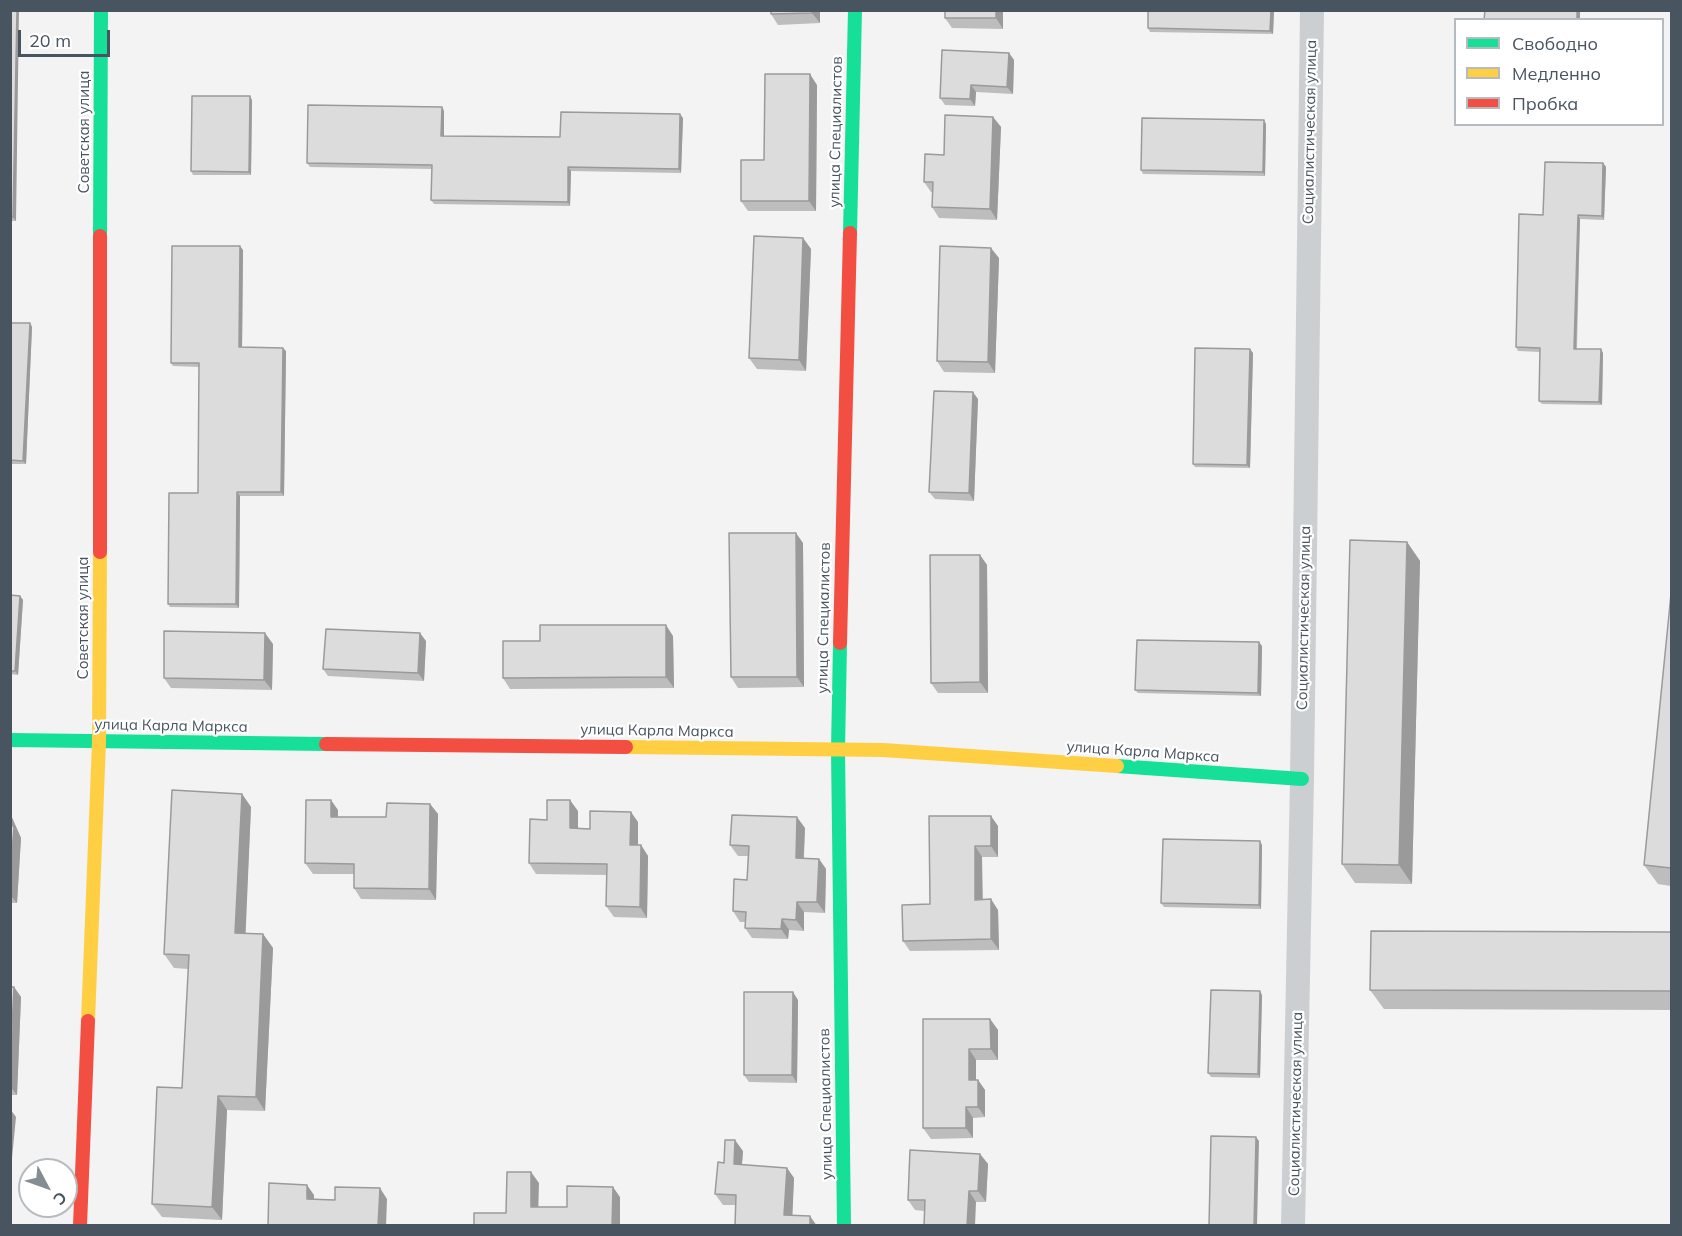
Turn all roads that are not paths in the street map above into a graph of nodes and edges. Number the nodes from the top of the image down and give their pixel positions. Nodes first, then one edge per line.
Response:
1 (101, 10) edge
2 (855, 10) edge
3 (1312, 10) edge
4 (10, 741) edge
5 (99, 742) junction
6 (838, 750) junction
7 (1302, 779) junction
8 (81, 1226) edge
9 (844, 1226) edge
10 (1293, 1226) edge

1 - 5 street, Советская улица
2 - 6 street, улица Специалистов
3 - 7 street, Социалистическая улица
4 - 5 street, улица Карла Маркса
5 - 6 street, улица Карла Маркса
5 - 8 street, Советская улица
6 - 7 street, улица Карла Маркса
6 - 9 street, улица Специалистов
7 - 10 street, Социалистическая улица

